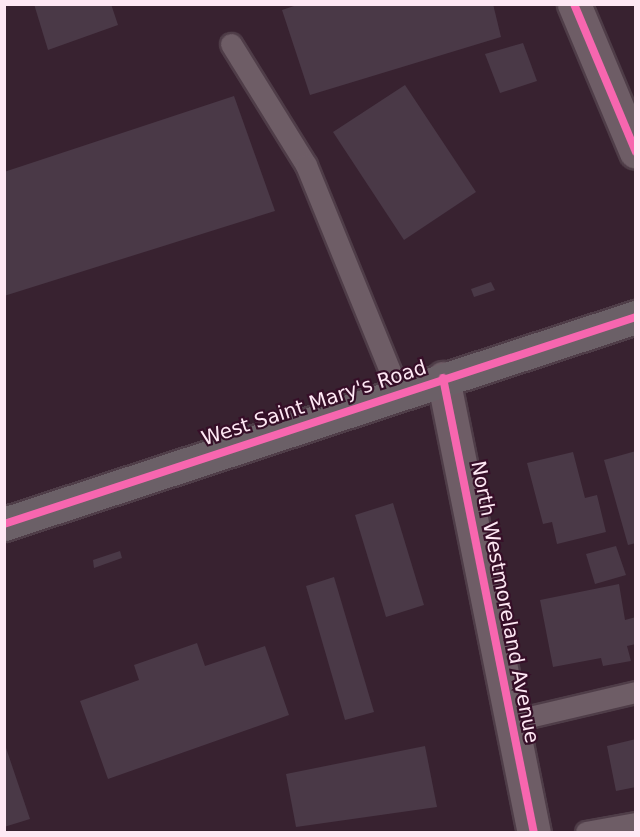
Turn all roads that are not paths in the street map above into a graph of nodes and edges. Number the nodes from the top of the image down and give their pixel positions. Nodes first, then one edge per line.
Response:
1 (574, 4) edge
2 (231, 44) dead end
3 (636, 152) edge
4 (636, 317) edge
5 (443, 378) junction
6 (399, 393) junction
7 (4, 524) edge
8 (636, 692) edge
9 (512, 721) junction
10 (636, 823) edge
11 (534, 832) edge
12 (586, 832) edge

1 - 3 street
2 - 6 lane
4 - 5 main road, West Saint Mary's Road
5 - 6 main road, West Saint Mary's Road
5 - 9 street, North Westmoreland Avenue
6 - 7 main road, West Saint Mary's Road
8 - 9 lane
9 - 11 street, North Westmoreland Avenue
10 - 12 lane

